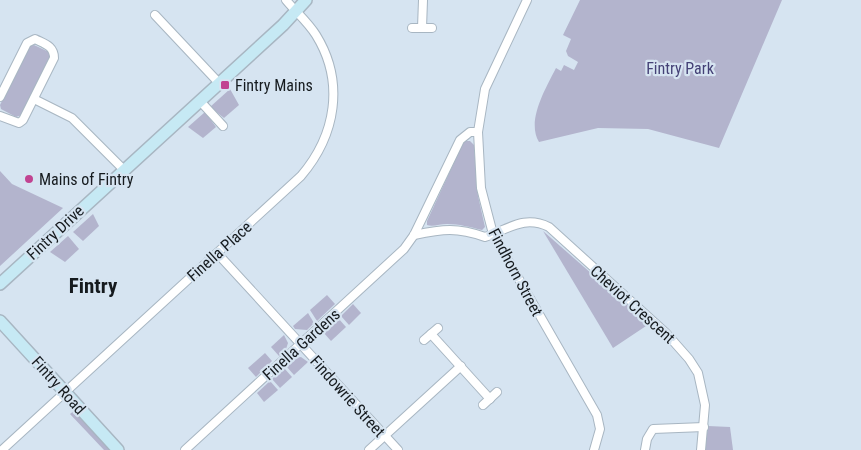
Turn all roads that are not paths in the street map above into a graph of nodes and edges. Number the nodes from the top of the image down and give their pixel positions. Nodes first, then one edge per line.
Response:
1 (286, 0) edge
2 (306, 0) edge
3 (423, 0) edge
4 (527, 0) edge
5 (296, 11) junction
6 (155, 15) dead end
7 (412, 28) dead end
8 (422, 28) junction
9 (432, 28) dead end
10 (219, 83) junction
11 (0, 97) edge
12 (34, 100) junction
13 (200, 101) junction
14 (0, 116) edge
15 (223, 126) dead end
16 (478, 132) junction
17 (124, 170) junction
18 (493, 234) junction
19 (414, 235) junction
20 (217, 253) junction
21 (0, 284) edge
22 (0, 321) edge
23 (438, 328) dead end
24 (431, 334) junction
25 (424, 340) dead end
26 (301, 344) junction
27 (461, 366) junction
28 (64, 392) junction
29 (497, 392) dead end
30 (490, 398) junction
31 (483, 405) dead end
32 (704, 427) junction
33 (385, 436) junction
34 (2, 450) edge
35 (118, 450) edge
36 (185, 450) edge
37 (369, 450) edge
38 (398, 450) edge
39 (594, 450) edge
40 (645, 450) edge
41 (701, 450) edge

1 - 5 street, Finella Place
2 - 5 street, Fintry Drive
3 - 8 street
4 - 16 street, Findhorn Street
5 - 10 street, Fintry Drive
5 - 20 street, Finella Place
6 - 10 street
7 - 8 street
8 - 9 street
10 - 13 street, Fintry Drive
11 - 12 street
12 - 14 street
12 - 17 street
13 - 15 street
13 - 17 street, Fintry Drive
16 - 18 street, Findhorn Street
16 - 19 street, Finella Gardens
17 - 21 street, Fintry Drive
18 - 19 street
18 - 32 street, Cheviot Crescent
18 - 39 street, Findhorn Street
19 - 26 street, Finella Gardens
20 - 26 street, Findowrie Street
20 - 28 street, Finella Place
22 - 28 street, Fintry Road
23 - 24 street
24 - 25 street
24 - 27 street
26 - 33 street, Findowrie Street
26 - 36 street, Finella Gardens
27 - 30 street
27 - 33 street
28 - 34 street, Finella Place
28 - 35 street, Fintry Road
29 - 30 street
30 - 31 street
32 - 40 street
32 - 41 street, Cheviot Crescent
33 - 37 street
33 - 38 street, Findowrie Street

